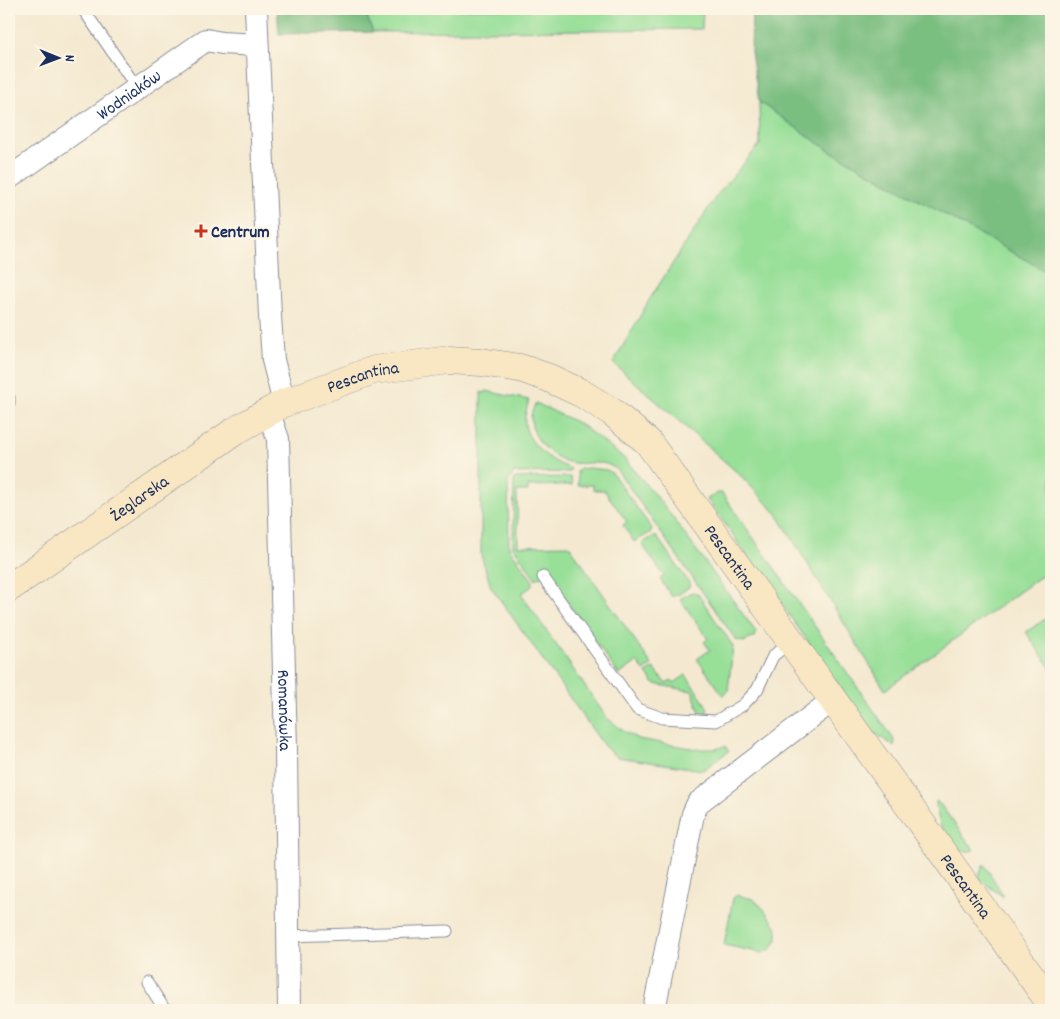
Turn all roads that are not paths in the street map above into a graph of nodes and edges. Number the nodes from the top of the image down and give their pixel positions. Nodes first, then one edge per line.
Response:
1 (83, 9) edge
2 (256, 9) edge
3 (257, 45) junction
4 (137, 88) junction
5 (9, 178) edge
6 (9, 398) edge
7 (9, 403) edge
8 (276, 407) junction
9 (543, 577) dead end
10 (9, 588) edge
11 (791, 641) junction
12 (833, 700) junction
13 (447, 931) dead end
14 (288, 936) junction
15 (147, 982) dead end
16 (1051, 1004) edge
17 (166, 1010) edge
18 (289, 1010) edge
19 (654, 1010) edge

1 - 4 lane
2 - 3 street, Romanówka
3 - 4 street, Wodniaków
3 - 8 street, Romanówka
4 - 5 street, Wodniaków
6 - 7 lane
8 - 10 street, Żeglarska
8 - 11 street, Pescantina
8 - 14 street, Romanówka
9 - 11 lane
11 - 12 street, Pescantina
12 - 16 street, Pescantina
12 - 19 street
13 - 14 lane
14 - 18 street, Romanówka
15 - 17 lane

